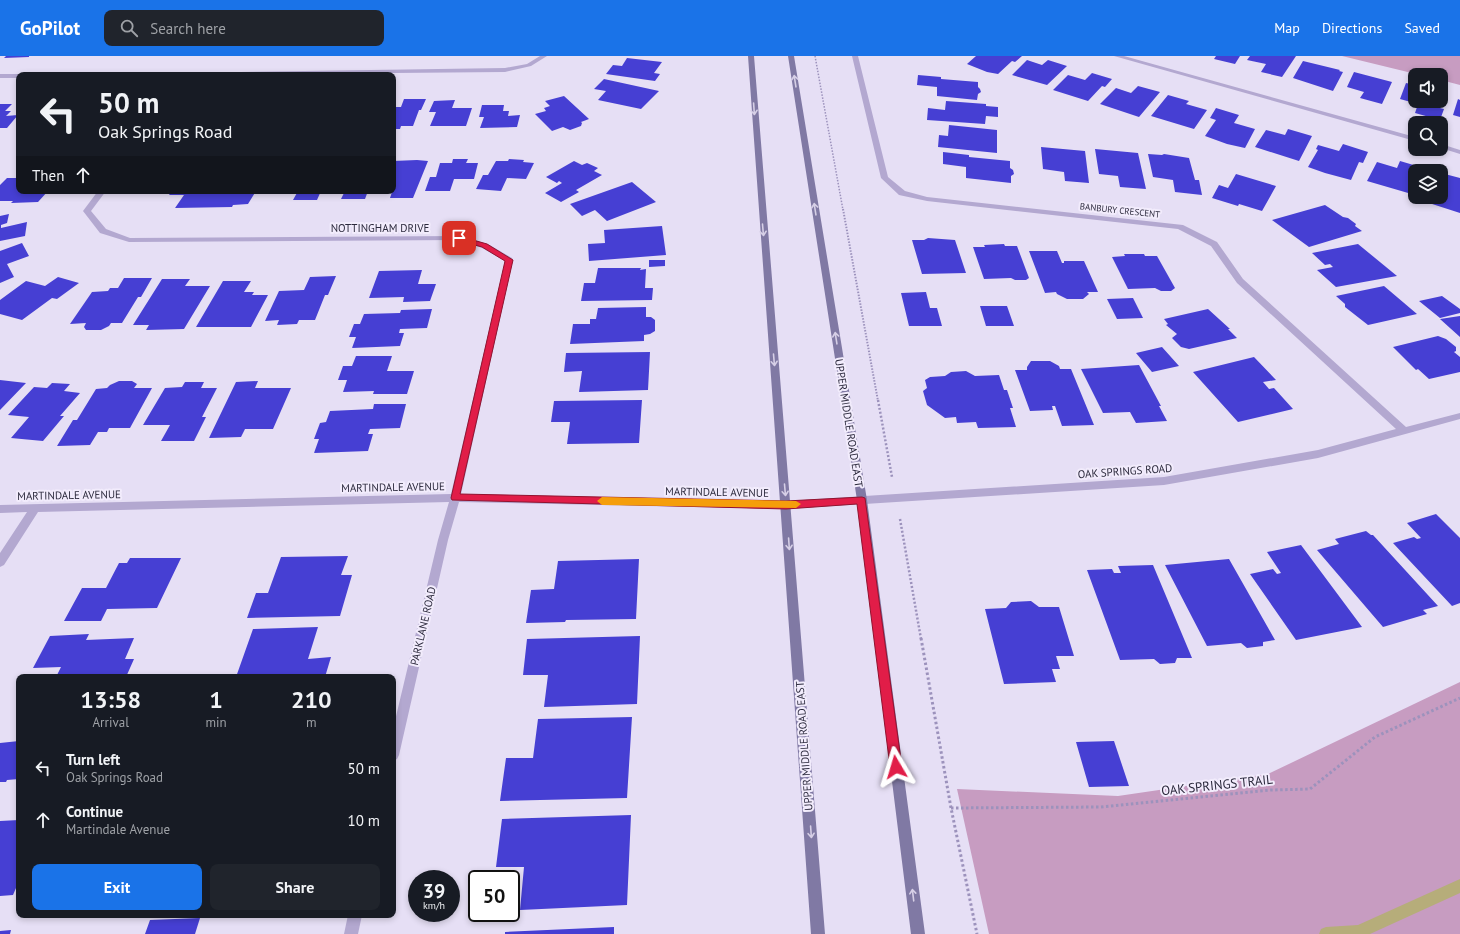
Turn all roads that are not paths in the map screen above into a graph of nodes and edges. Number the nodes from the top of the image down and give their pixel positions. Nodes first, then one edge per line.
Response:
1 (544, 56) edge
2 (750, 56) edge
3 (791, 56) edge
4 (855, 56) edge
5 (1117, 56) edge
6 (379, 72) edge
7 (0, 76) edge
8 (16, 76) edge
9 (1408, 137) edge
10 (1448, 148) edge
11 (1460, 152) edge
12 (100, 194) edge
13 (1460, 416) edge
14 (1404, 431) junction
15 (455, 498) junction
16 (862, 500) junction
17 (786, 505) junction
18 (0, 508) edge
19 (35, 508) junction
20 (0, 562) edge
21 (396, 742) edge
22 (354, 918) edge
23 (351, 934) edge
24 (818, 934) edge
25 (918, 934) edge

1 - 6 street
2 -> 17 main road, UPPER MIDDLE ROAD EAST
16 -> 3 main road, UPPER MIDDLE ROAD EAST
4 - 14 street, BANBURY CRESCENT
5 - 9 street
7 - 8 street
10 - 11 street
12 - 15 street, NOTTINGHAM DRIVE
13 - 14 street, OAK SPRINGS ROAD
14 - 16 street, OAK SPRINGS ROAD
15 - 17 street, MARTINDALE AVENUE
15 - 19 street, MARTINDALE AVENUE
15 - 21 street, PARKLANE ROAD
16 - 17 street, OAK SPRINGS ROAD
25 -> 16 main road, UPPER MIDDLE ROAD EAST
17 -> 24 main road, UPPER MIDDLE ROAD EAST
18 - 19 street, MARTINDALE AVENUE
19 - 20 street
22 - 23 street

